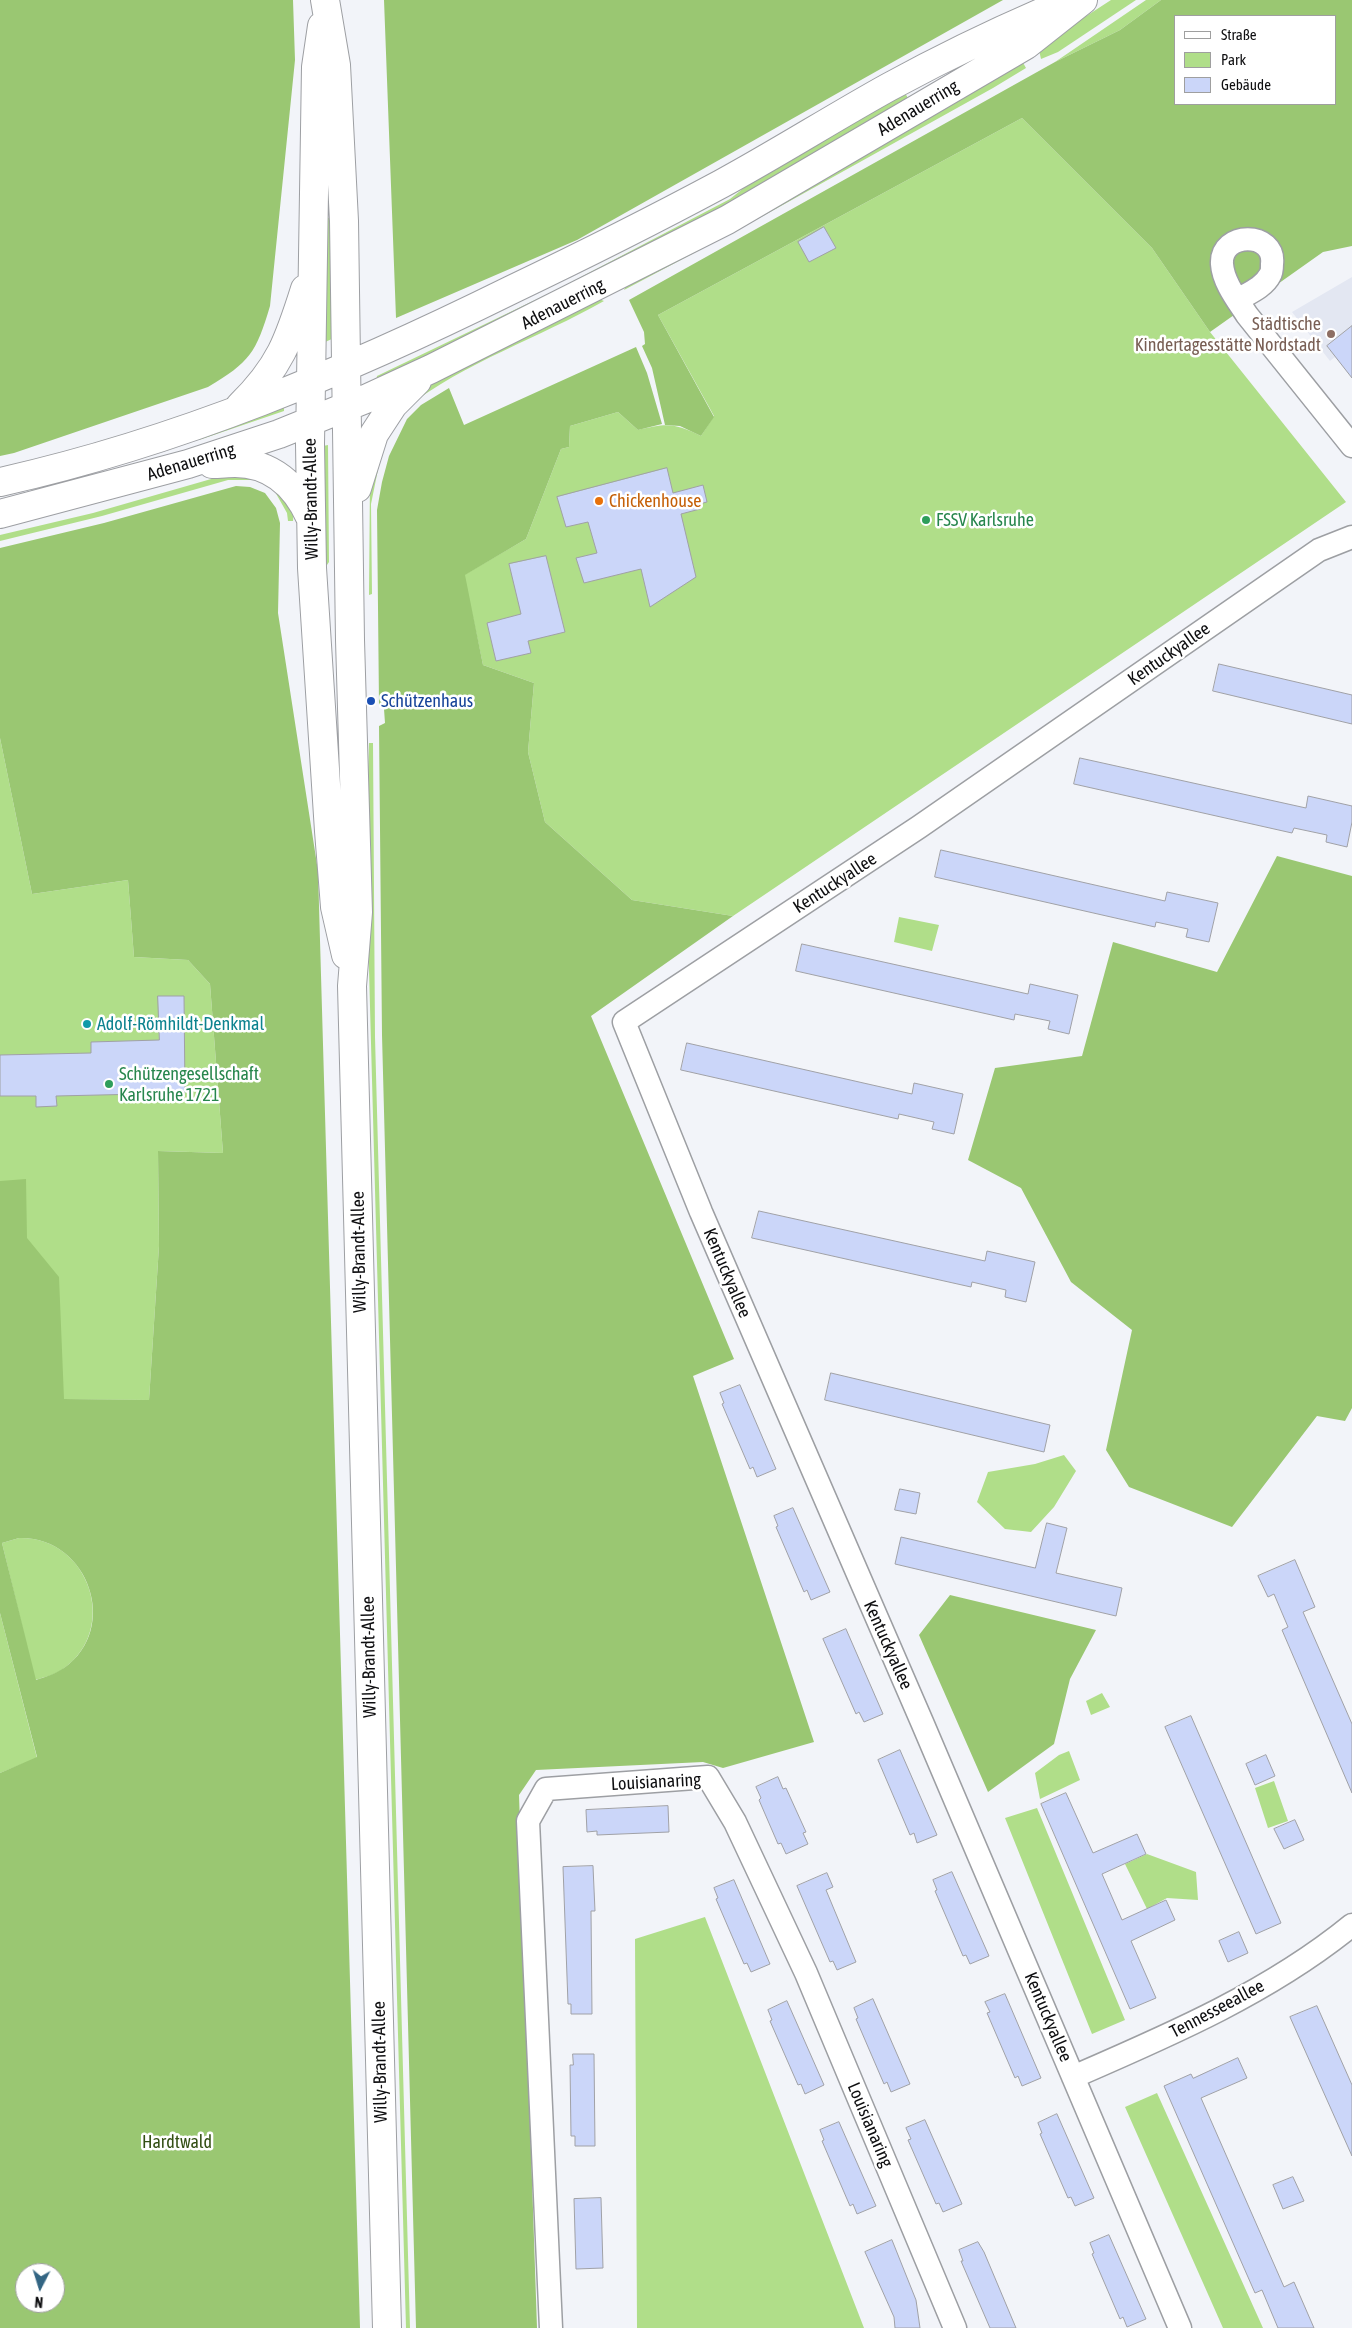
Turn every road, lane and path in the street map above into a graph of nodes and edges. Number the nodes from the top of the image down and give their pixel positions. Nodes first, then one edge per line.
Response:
1 (1071, 0) edge
2 (1083, 0) edge
3 (325, 5) edge
4 (314, 261) junction
5 (1237, 300) dead end
6 (347, 367) junction
7 (431, 369) junction
8 (312, 381) junction
9 (348, 406) junction
10 (234, 412) junction
11 (311, 420) junction
12 (1352, 446) edge
13 (188, 464) junction
14 (0, 482) edge
15 (349, 512) junction
16 (0, 514) edge
17 (311, 520) junction
18 (1352, 537) edge
19 (352, 986) junction
20 (1352, 1925) edge
21 (1073, 2077) junction
22 (387, 2328) edge
23 (550, 2328) edge
24 (955, 2328) edge
25 (1180, 2328) edge

1 - 6 main road, Adenauerring
2 - 7 main road, Adenauerring
3 - 4 main road, Willy-Brandt-Allee
3 - 6 main road, Willy-Brandt-Allee
4 - 8 main road, Willy-Brandt-Allee
4 - 10 main road
5 - 12 street
6 - 8 main road, Adenauerring
6 - 9 main road, Willy-Brandt-Allee
7 - 9 main road, Adenauerring
7 - 15 main road
8 - 10 main road, Adenauerring
8 - 11 main road, Willy-Brandt-Allee
9 - 11 main road, Adenauerring
9 - 15 main road, Willy-Brandt-Allee
10 - 14 main road, Adenauerring
11 - 13 main road, Adenauerring
11 - 17 main road, Willy-Brandt-Allee
13 - 16 main road, Adenauerring
13 - 17 main road
15 - 19 main road, Willy-Brandt-Allee
17 - 19 main road, Willy-Brandt-Allee
18 - 21 street, Kentuckyallee
19 - 22 main road, Willy-Brandt-Allee
20 - 21 street, Tennesseeallee
21 - 25 street, Kentuckyallee
23 - 24 street, Louisianaring

